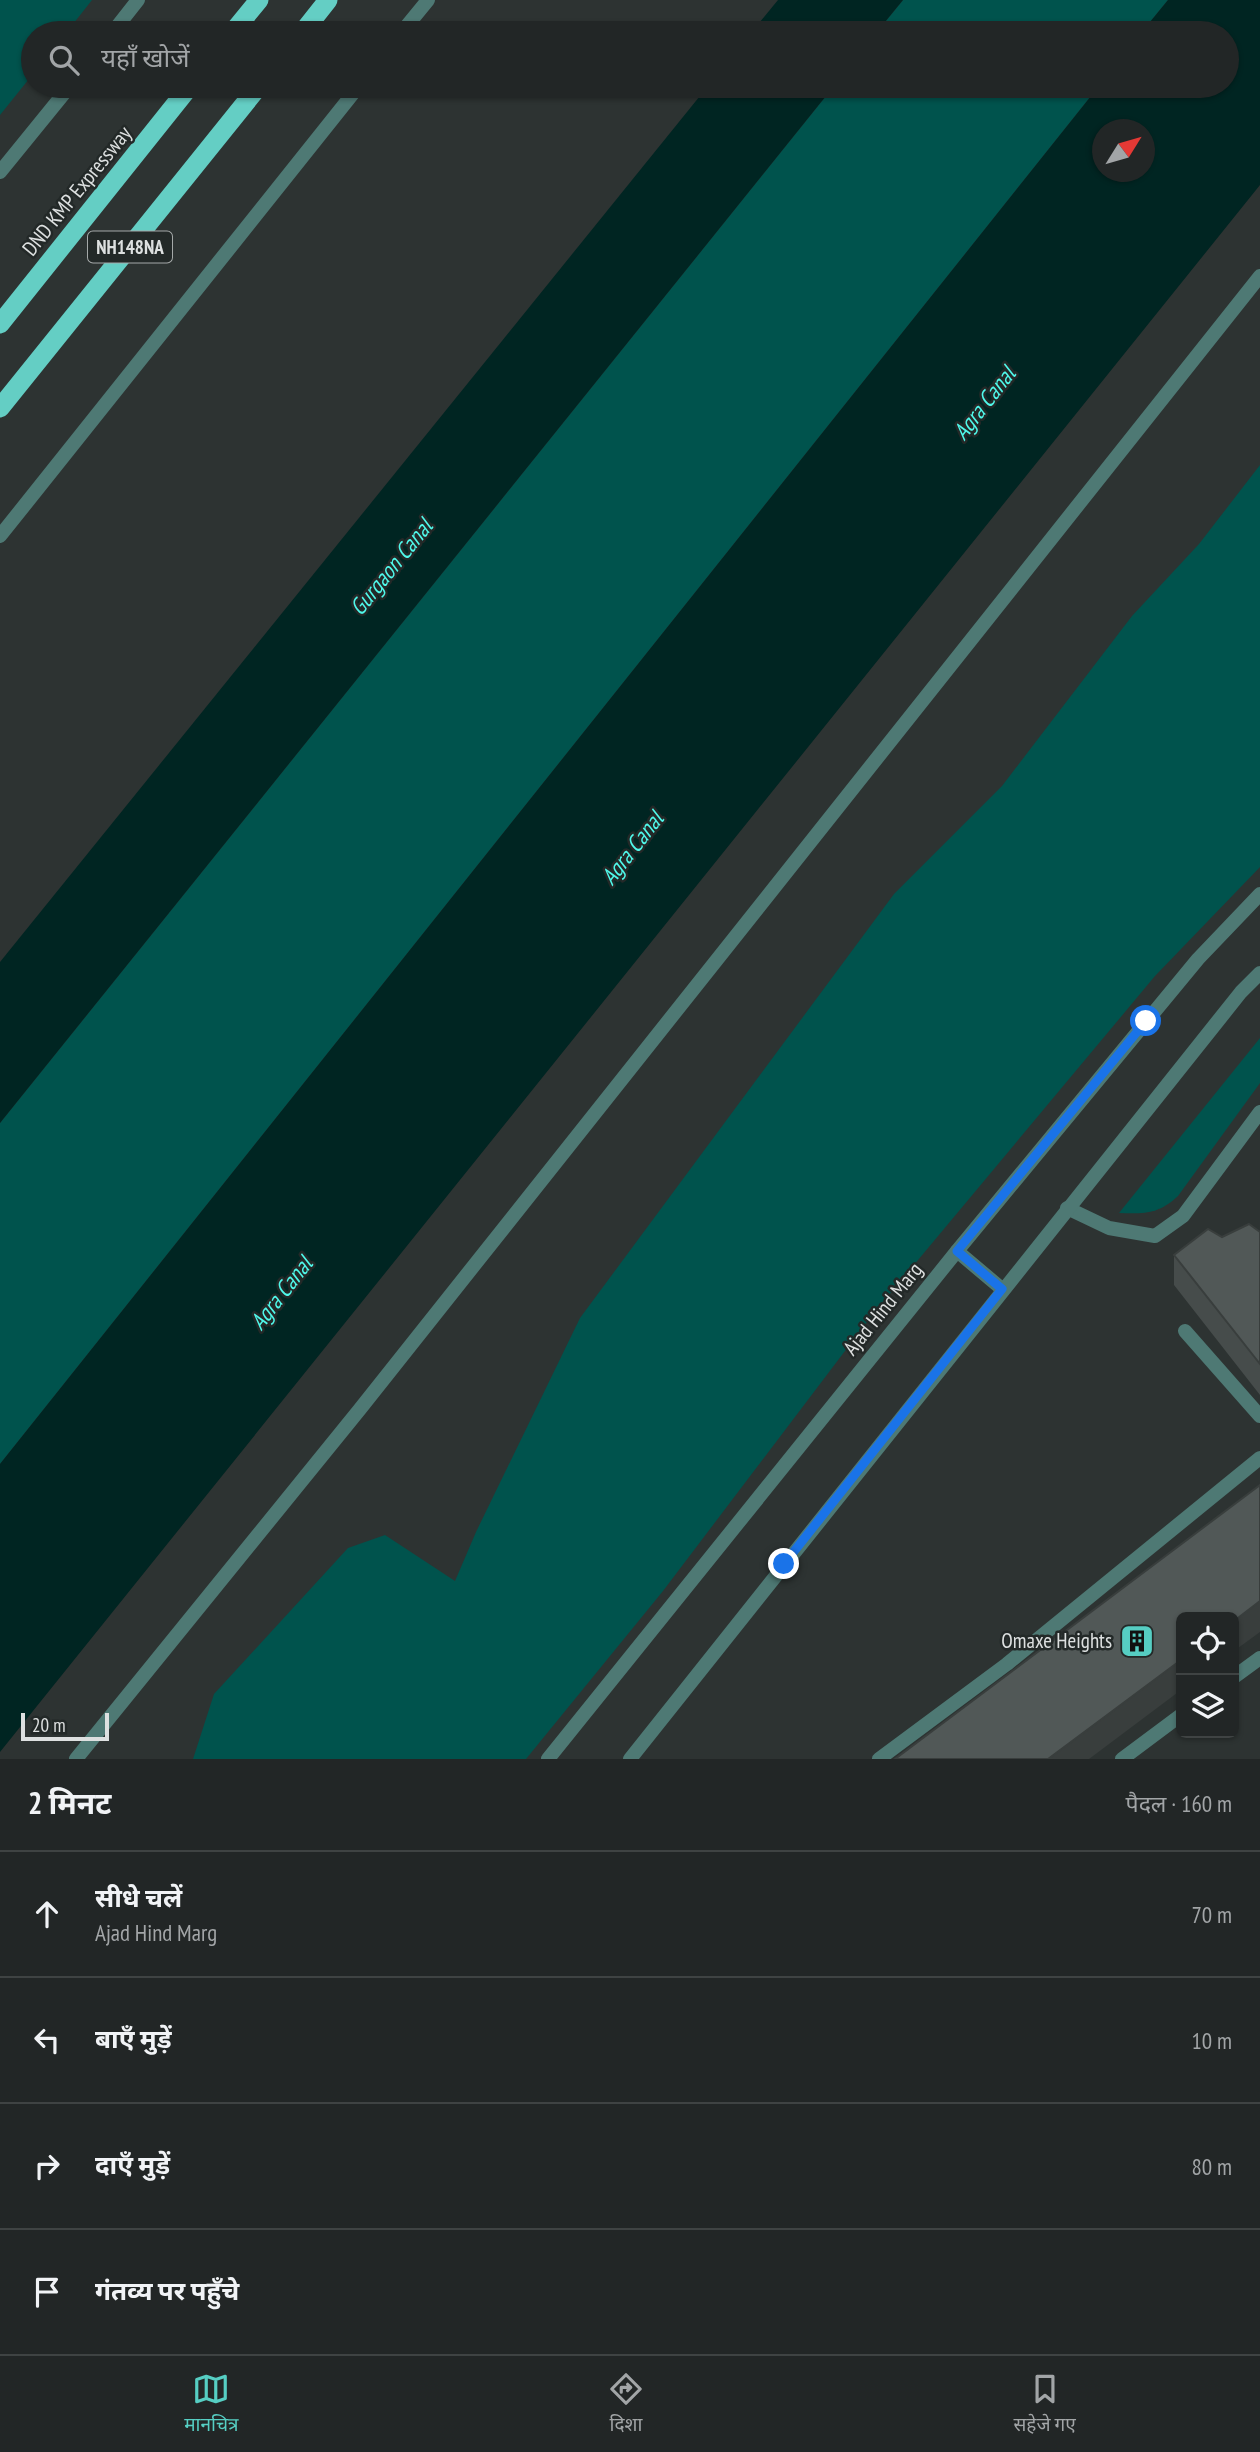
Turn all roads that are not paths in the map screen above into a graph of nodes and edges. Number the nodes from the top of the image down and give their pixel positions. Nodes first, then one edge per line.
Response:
1 (138, 0) edge
2 (259, 0) edge
3 (328, 0) edge
4 (428, 0) edge
5 (121, 21) edge
6 (242, 21) edge
7 (311, 21) edge
8 (411, 21) edge
9 (60, 98) edge
10 (180, 98) edge
11 (250, 98) edge
12 (349, 98) edge
13 (0, 172) edge
14 (1260, 276) edge
15 (0, 324) edge
16 (0, 408) edge
17 (0, 536) edge
18 (1260, 894) edge
19 (1260, 972) edge
20 (1260, 1112) edge
21 (1067, 1208) junction
22 (957, 1251) junction
23 (1002, 1289) junction
24 (1185, 1331) dead end
25 (1260, 1416) edge
26 (1260, 1458) edge
27 (1260, 1658) edge
28 (1237, 1675) edge
29 (1176, 1720) edge
30 (76, 1759) edge
31 (548, 1759) edge
32 (630, 1759) edge
33 (879, 1759) edge
34 (1122, 1759) edge

1 - 5 street
2 - 6 highway
3 - 7 highway
4 - 8 street
9 - 13 street
10 - 15 highway, DND KMP Expressway / NH148NA
11 - 16 highway, NH148NA
12 - 17 street
14 - 30 street
18 - 22 street, Ajad Hind Marg
19 - 21 street
20 - 21 street
21 - 23 street
22 - 23 street
22 - 31 street, Ajad Hind Marg
23 - 32 street
24 - 25 street
26 - 33 street
27 - 28 street
29 - 34 street

